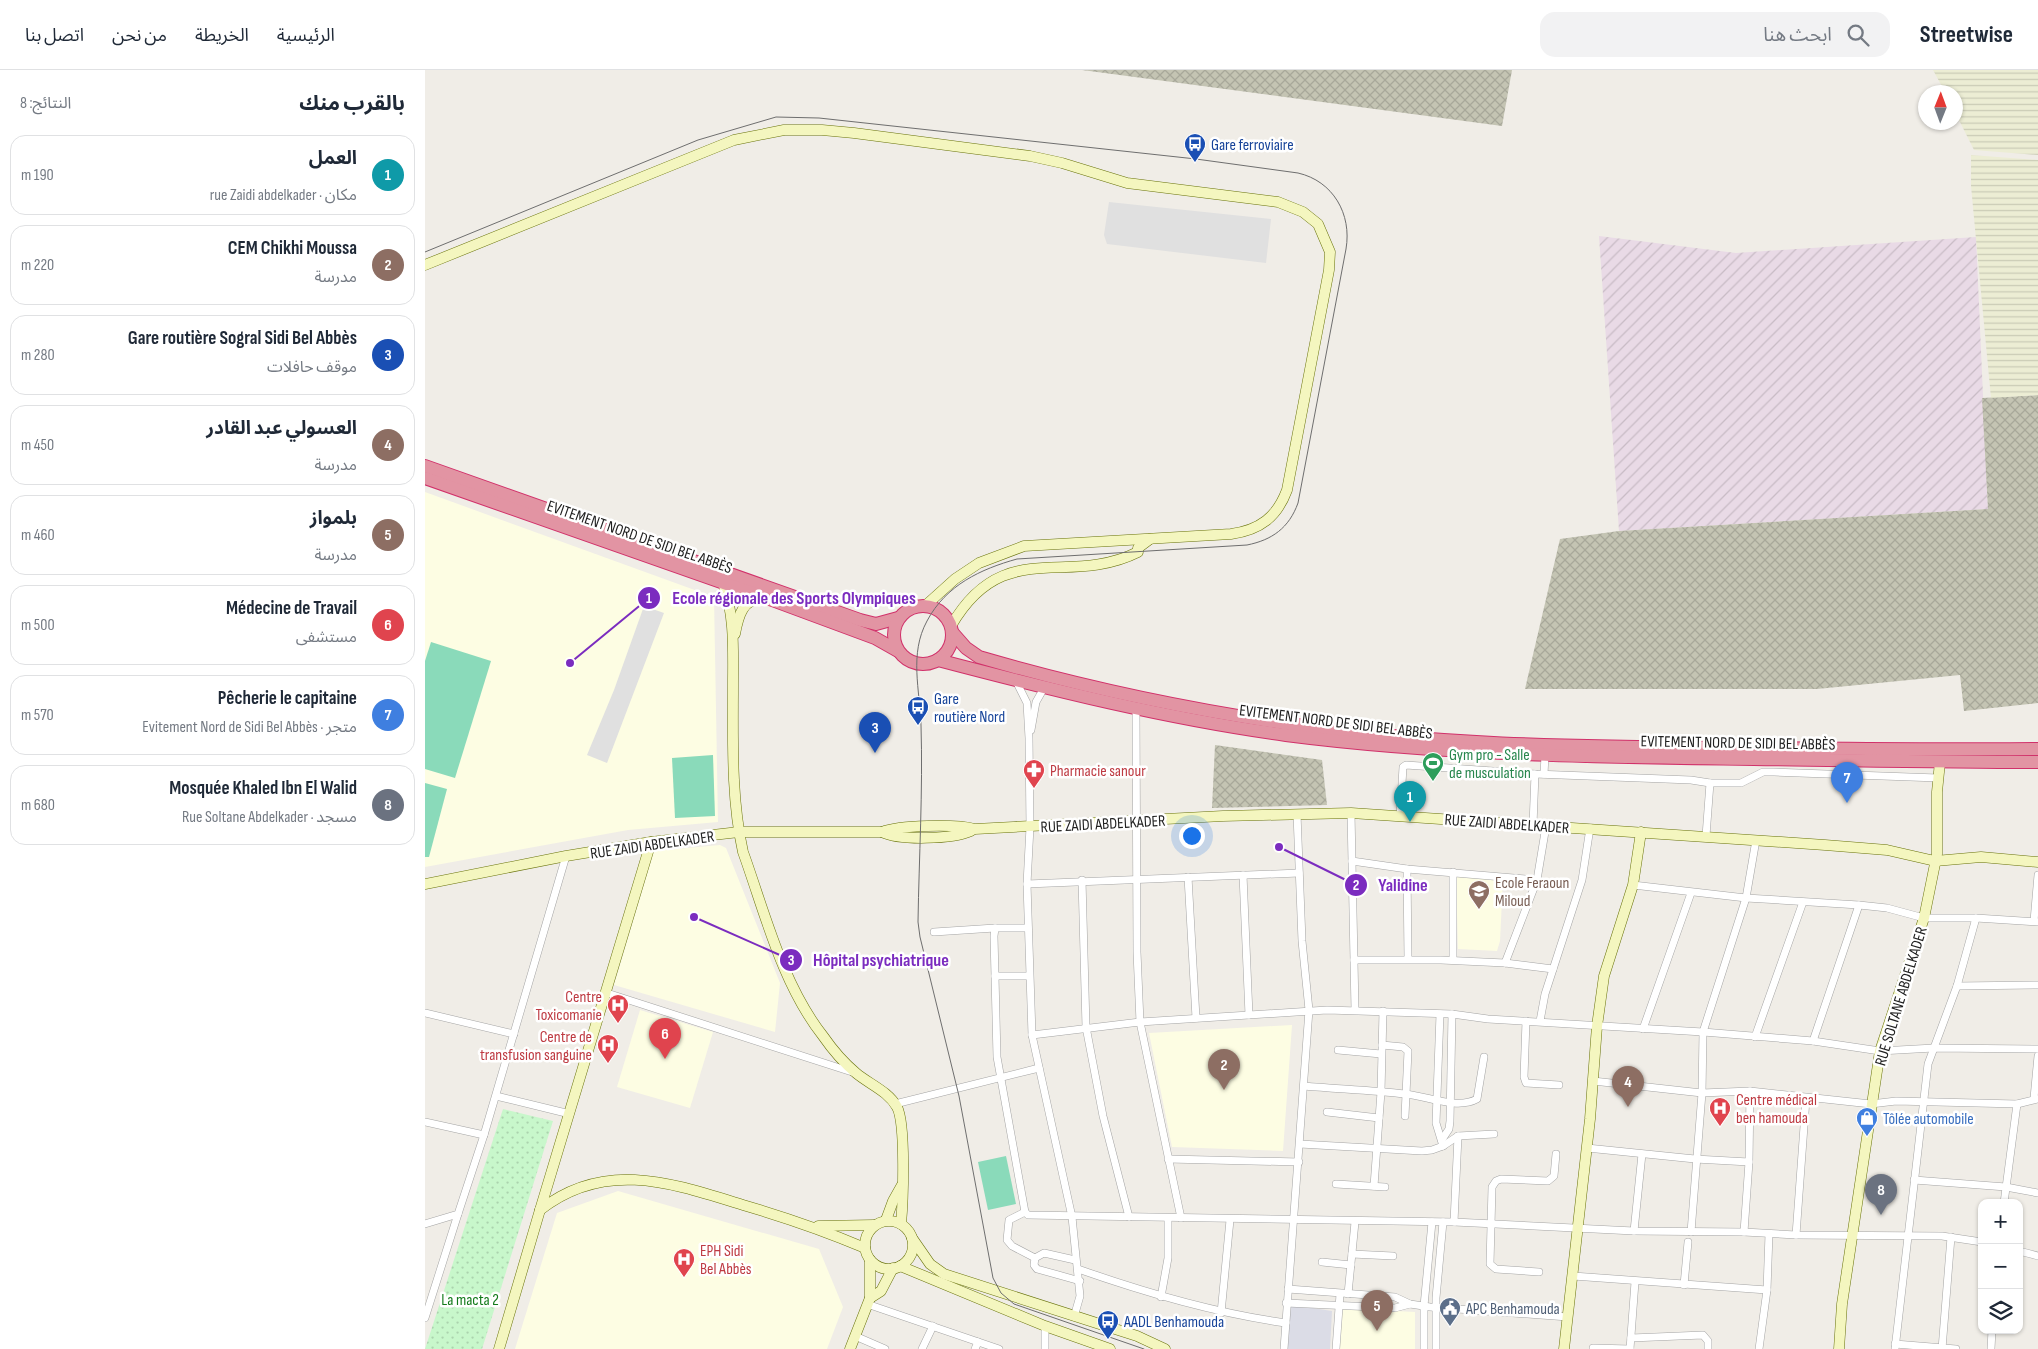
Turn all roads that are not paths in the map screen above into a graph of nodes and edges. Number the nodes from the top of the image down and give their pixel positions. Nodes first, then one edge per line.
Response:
1 (425, 265) edge
2 (425, 466) edge
3 (425, 478) edge
4 (1150, 539) junction
5 (1123, 540) junction
6 (1125, 558) junction
7 (723, 583) junction
8 (775, 601) junction
9 (925, 606) junction
10 (898, 618) junction
11 (951, 629) junction
12 (733, 642) junction
13 (898, 651) junction
14 (938, 660) junction
15 (1015, 680) junction
16 (1044, 688) junction
17 (1136, 708) junction
18 (1029, 738) junction
19 (2038, 749) edge
20 (1545, 756) junction
21 (1940, 762) junction
22 (2038, 762) edge
23 (1535, 774) junction
24 (1544, 774) junction
25 (1938, 778) junction
26 (1710, 783) junction
27 (1297, 814) junction
28 (1351, 814) junction
29 (1400, 816) junction
30 (1137, 821) junction
31 (1533, 825) junction
32 (1546, 826) junction
33 (1030, 827) junction
34 (1590, 828) junction
35 (739, 832) junction
36 (1641, 832) junction
37 (1706, 836) junction
38 (1756, 840) junction
39 (651, 842) junction
40 (565, 856) junction
41 (1352, 861) junction
42 (1935, 861) junction
43 (2038, 862) edge
44 (1407, 869) junction
45 (1453, 872) junction
46 (1299, 873) junction
47 (1243, 875) junction
48 (2038, 875) edge
49 (1188, 877) junction
50 (1137, 878) junction
51 (1082, 880) junction
52 (1537, 880) junction
53 (1027, 884) junction
54 (1633, 885) junction
55 (426, 887) edge
56 (1691, 892) junction
57 (1746, 898) junction
58 (1803, 902) junction
59 (1859, 905) junction
60 (1924, 918) junction
61 (1976, 918) junction
62 (2036, 921) edge
63 (995, 928) junction
64 (1028, 928) junction
65 (934, 932) dead end
66 (1408, 959) junction
67 (1355, 960) junction
68 (1453, 960) junction
69 (1505, 963) junction
70 (1553, 969) junction
71 (995, 976) junction
72 (1029, 976) junction
73 (1957, 986) junction
74 (2038, 986) edge
75 (607, 993) junction
76 (1309, 1010) junction
77 (1355, 1010) junction
78 (1383, 1010) junction
79 (425, 1013) edge
80 (1440, 1014) junction
81 (1452, 1014) junction
82 (1249, 1015) junction
83 (1196, 1018) junction
84 (1526, 1021) junction
85 (1539, 1021) junction
86 (1140, 1022) junction
87 (1597, 1026) junction
88 (1086, 1028) junction
89 (1643, 1029) junction
90 (1703, 1032) junction
91 (514, 1034) junction
92 (1032, 1035) junction
93 (1755, 1037) junction
94 (1813, 1040) junction
95 (1382, 1045) junction
96 (1934, 1048) junction
97 (2038, 1049) edge
98 (1338, 1050) dead end
99 (1880, 1051) junction
100 (1381, 1054) junction
101 (2038, 1056) edge
102 (1484, 1057) dead end
103 (1039, 1068) junction
104 (855, 1073) junction
105 (1003, 1078) junction
106 (1593, 1081) junction
107 (1559, 1085) dead end
108 (1304, 1086) junction
109 (1750, 1091) junction
110 (1381, 1092) junction
111 (1702, 1093) junction
112 (1407, 1094) junction
113 (496, 1096) junction
114 (2036, 1098) edge
115 (1806, 1099) junction
116 (1437, 1100) junction
117 (1449, 1101) junction
118 (1923, 1103) junction
119 (895, 1104) junction
120 (1871, 1104) junction
121 (2017, 1104) junction
122 (1327, 1112) dead end
123 (570, 1114) junction
124 (1405, 1116) dead end
125 (1379, 1118) junction
126 (425, 1122) edge
127 (1494, 1134) dead end
128 (485, 1135) junction
129 (1457, 1136) junction
130 (1443, 1142) junction
131 (1300, 1144) junction
132 (1587, 1148) junction
133 (1376, 1149) junction
134 (1556, 1154) dead end
135 (1641, 1154) junction
136 (1168, 1159) junction
137 (1695, 1159) junction
138 (1299, 1162) junction
139 (1749, 1162) junction
140 (1915, 1180) junction
141 (1337, 1184) dead end
142 (902, 1185) junction
143 (1374, 1186) junction
144 (1385, 1186) dead end
145 (2006, 1187) junction
146 (2038, 1193) edge
147 (2004, 1199) edge
148 (540, 1210) junction
149 (1025, 1212) junction
150 (457, 1214) junction
151 (1129, 1216) junction
152 (1071, 1217) junction
153 (1168, 1218) junction
154 (1181, 1218) junction
155 (886, 1220) junction
156 (1230, 1220) junction
157 (1294, 1220) junction
158 (1355, 1222) junction
159 (1432, 1222) junction
160 (1443, 1222) junction
161 (1454, 1222) junction
162 (425, 1224) edge
163 (901, 1224) junction
164 (1491, 1224) junction
165 (809, 1225) junction
166 (874, 1225) junction
167 (1578, 1228) junction
168 (1634, 1231) junction
169 (1691, 1232) junction
170 (1744, 1232) junction
171 (1769, 1234) junction
172 (1852, 1235) junction
173 (1797, 1236) junction
174 (1909, 1236) junction
175 (1951, 1237) junction
176 (912, 1238) junction
177 (1978, 1241) edge
178 (1688, 1242) dead end
179 (865, 1248) junction
180 (2023, 1252) edge
181 (1352, 1254) junction
182 (1393, 1256) dead end
183 (2038, 1256) edge
184 (1035, 1258) junction
185 (870, 1260) junction
186 (1075, 1260) junction
187 (1322, 1262) dead end
188 (1351, 1265) junction
189 (897, 1267) junction
190 (1078, 1269) junction
191 (1539, 1272) dead end
192 (1573, 1276) junction
193 (1080, 1281) junction
194 (1635, 1282) junction
195 (1684, 1285) junction
196 (1288, 1289) junction
197 (1767, 1290) junction
198 (1344, 1294) junction
199 (1161, 1297) junction
200 (869, 1301) junction
201 (1286, 1303) junction
202 (1410, 1304) junction
203 (1340, 1306) junction
204 (1424, 1306) junction
205 (1436, 1307) junction
206 (1221, 1313) junction
207 (1074, 1317) junction
208 (1569, 1317) junction
209 (425, 1318) edge
210 (1286, 1323) junction
211 (933, 1326) junction
212 (1045, 1326) junction
213 (1992, 1334) edge
214 (855, 1336) junction
215 (1631, 1338) junction
216 (977, 1346) edge
217 (1895, 1347) edge
218 (1593, 1348) edge
219 (1943, 1348) edge
220 (499, 1349) edge
221 (850, 1349) edge
222 (885, 1349) edge
223 (922, 1349) edge
224 (999, 1349) edge
225 (1045, 1349) edge
226 (1110, 1349) edge
227 (1165, 1349) edge
228 (1283, 1349) edge
229 (1336, 1349) edge
230 (1424, 1349) edge
231 (1436, 1349) edge
232 (1564, 1349) edge
233 (1630, 1349) edge
234 (1708, 1349) edge
235 (1759, 1349) edge
236 (1839, 1349) edge
237 (1956, 1349) edge
238 (1991, 1349) edge

1 - 4 main road
2 - 10 highway, EVITEMENT NORD DE SIDI BEL ABBÈS
3 - 7 highway, EVITEMENT NORD DE SIDI BEL ABBÈS
4 - 5 main road
4 - 6 main road
5 - 6 main road
5 - 9 main road
6 - 11 main road
7 - 8 highway, EVITEMENT NORD DE SIDI BEL ABBÈS
7 - 12 main road
8 - 12 main road
8 - 13 highway, EVITEMENT NORD DE SIDI BEL ABBÈS
9 - 10 highway
9 - 11 highway
10 - 13 highway
11 - 14 highway
11 - 19 highway, EVITEMENT NORD DE SIDI BEL ABBÈS
12 - 35 main road
13 - 14 highway
14 - 15 highway, EVITEMENT NORD DE SIDI BEL ABBÈS
15 - 16 highway, EVITEMENT NORD DE SIDI BEL ABBÈS
15 - 18 street
16 - 17 highway, EVITEMENT NORD DE SIDI BEL ABBÈS
16 - 18 street
17 - 20 highway, EVITEMENT NORD DE SIDI BEL ABBÈS
17 - 30 street
18 - 33 street
20 - 21 highway, EVITEMENT NORD DE SIDI BEL ABBÈS
20 - 24 street
21 - 22 highway, EVITEMENT NORD DE SIDI BEL ABBÈS
21 - 25 main road, RUE SOLTANE ABDELKADER
23 - 24 street
23 - 29 street
23 - 31 street
24 - 26 street
25 - 26 street
25 - 42 main road, RUE SOLTANE ABDELKADER
26 - 37 street
27 - 28 main road, RUE ZAIDI ABDELKADER
27 - 30 main road, RUE ZAIDI ABDELKADER
27 - 46 street
28 - 29 main road, RUE ZAIDI ABDELKADER
28 - 41 street
29 - 31 main road, RUE ZAIDI ABDELKADER
30 - 33 main road, RUE ZAIDI ABDELKADER
30 - 50 street
31 - 32 main road, RUE ZAIDI ABDELKADER
32 - 34 main road, RUE ZAIDI ABDELKADER
32 - 52 street
33 - 35 main road, RUE ZAIDI ABDELKADER
33 - 53 street
34 - 36 main road, RUE ZAIDI ABDELKADER
34 - 70 street
35 - 39 main road, RUE ZAIDI ABDELKADER
35 - 104 main road
36 - 37 main road, RUE ZAIDI ABDELKADER
36 - 54 main road
37 - 38 main road, RUE ZAIDI ABDELKADER
38 - 42 main road, RUE ZAIDI ABDELKADER
38 - 57 street
39 - 40 main road, RUE ZAIDI ABDELKADER
39 - 75 main road
40 - 55 main road, RUE ZAIDI ABDELKADER
40 - 91 street
41 - 44 street
41 - 67 street
42 - 43 main road, RUE ZAIDI ABDELKADER
42 - 60 main road, RUE SOLTANE ABDELKADER
44 - 45 street
44 - 66 street
45 - 52 street
45 - 68 street
46 - 47 street
46 - 76 street
47 - 49 street
47 - 82 street
48 - 62 street
49 - 50 street
49 - 83 street
50 - 51 street
50 - 86 street
51 - 53 street
51 - 88 street
52 - 69 street
53 - 64 street
54 - 56 street
54 - 87 main road
56 - 57 street
56 - 89 street
57 - 58 street
57 - 90 street
58 - 59 street
58 - 93 street
59 - 60 street
59 - 94 street
60 - 61 street
60 - 99 main road, RUE SOLTANE ABDELKADER
61 - 62 street
61 - 73 street
63 - 64 street
63 - 65 street
63 - 71 street
64 - 72 street
66 - 67 street
66 - 68 street
67 - 77 street
68 - 69 street
69 - 70 street
70 - 85 street
71 - 72 street
71 - 105 street
72 - 92 street
73 - 74 street
73 - 96 street
75 - 104 street
75 - 123 main road
76 - 77 street
76 - 82 street
76 - 108 street
77 - 78 street
78 - 80 street
78 - 95 street
79 - 91 street
80 - 81 street
80 - 116 street
81 - 84 street
81 - 117 street
82 - 83 street
83 - 86 street
84 - 85 street
84 - 107 street
85 - 87 street
86 - 88 street
86 - 136 street
87 - 89 street
87 - 106 main road
88 - 92 street
88 - 151 street
89 - 90 street
90 - 93 street
90 - 111 street
91 - 113 street
92 - 103 street
93 - 94 street
94 - 99 street
95 - 100 street
95 - 112 street
96 - 97 street
96 - 99 street
96 - 118 street
98 - 100 street
99 - 120 main road, RUE SOLTANE ABDELKADER
100 - 110 street
101 - 114 street
102 - 117 street
103 - 105 street
103 - 152 street
104 - 119 main road
105 - 119 street
105 - 149 street
106 - 111 street
106 - 132 main road
108 - 110 street
108 - 131 street
109 - 111 street
109 - 115 street
109 - 139 street
110 - 112 street
110 - 125 street
111 - 137 street
112 - 116 street
112 - 124 street
113 - 123 street
113 - 128 street
114 - 121 street
115 - 120 street
115 - 173 street
116 - 117 street
116 - 130 street
117 - 130 street
118 - 120 street
118 - 121 street
118 - 140 street
119 - 142 main road
120 - 172 main road, RUE SOLTANE ABDELKADER
121 - 145 street
122 - 125 street
123 - 148 main road
125 - 133 street
126 - 128 street
127 - 129 street
128 - 150 street
129 - 130 street
129 - 161 street
130 - 133 street
131 - 133 street
131 - 138 street
132 - 135 street
132 - 167 main road
133 - 143 street
134 - 164 street
135 - 137 street
135 - 168 street
136 - 138 street
136 - 154 street
137 - 139 street
137 - 169 street
138 - 157 street
139 - 170 street
140 - 145 street
140 - 174 street
141 - 143 street
142 - 155 main road
142 - 163 main road
143 - 144 street
145 - 146 street
145 - 147 street
148 - 165 main road
148 - 220 main road
149 - 152 street
149 - 184 street
150 - 162 street
150 - 209 street
151 - 152 street
151 - 153 street
152 - 186 street
153 - 154 street
153 - 199 street
154 - 156 street
155 - 163 main road
155 - 166 main road
156 - 157 street
156 - 206 street
157 - 158 street
157 - 196 street
158 - 159 street
158 - 181 street
159 - 160 street
159 - 204 street
160 - 161 street
160 - 205 street
161 - 164 street
163 - 176 main road
164 - 167 street
164 - 191 street
165 - 166 main road
165 - 179 main road
166 - 179 main road
167 - 168 street
167 - 192 main road
168 - 169 street
169 - 170 street
170 - 171 street
171 - 173 street
171 - 197 street
172 - 173 street
172 - 174 street
172 - 236 main road, RUE SOLTANE ABDELKADER
174 - 175 street
174 - 217 street
175 - 177 street
175 - 219 street
176 - 189 main road
176 - 207 main road
178 - 195 street
179 - 185 main road
180 - 183 street
181 - 182 street
181 - 188 street
184 - 186 street
184 - 193 street
185 - 189 main road
185 - 200 main road
186 - 190 street
187 - 188 street
188 - 198 street
189 - 200 main road
189 - 212 main road
190 - 193 street
190 - 199 street
192 - 194 street
192 - 208 main road
193 - 207 street
194 - 195 street
194 - 215 street
195 - 197 street
196 - 198 street
196 - 201 street
197 - 235 street
198 - 202 street
198 - 203 street
199 - 206 street
200 - 211 street
200 - 214 main road
201 - 203 street
201 - 210 street
202 - 203 street
202 - 204 street
203 - 229 street
204 - 205 street
204 - 230 street
205 - 208 street
205 - 231 street
206 - 210 street
207 - 227 main road
208 - 232 main road
210 - 228 street
211 - 216 street
211 - 223 street
212 - 225 street
212 - 226 main road
213 - 238 street
214 - 221 main road
214 - 222 street
215 - 233 street
215 - 234 street
216 - 224 street
217 - 219 street
218 - 233 street
219 - 237 street

